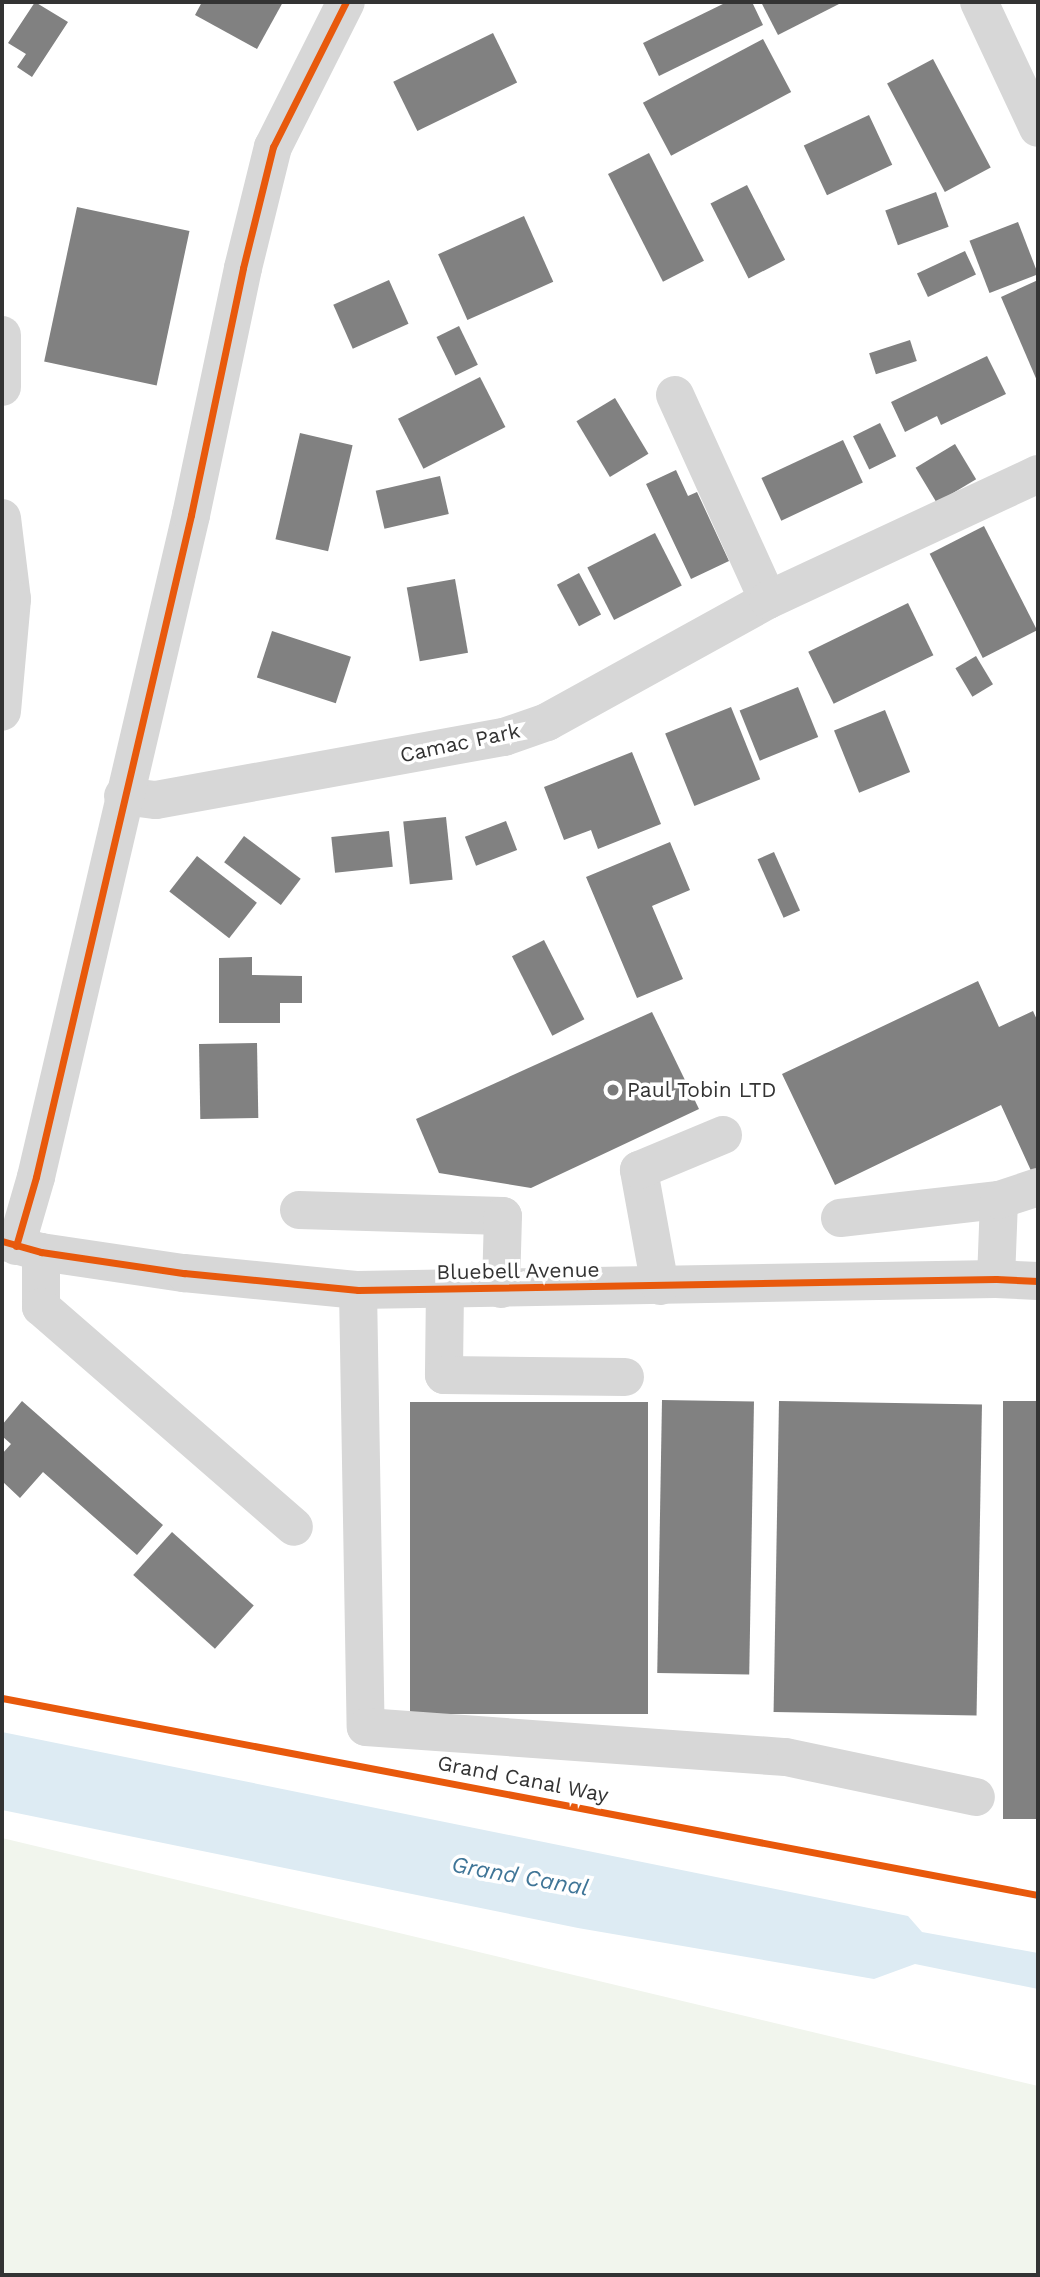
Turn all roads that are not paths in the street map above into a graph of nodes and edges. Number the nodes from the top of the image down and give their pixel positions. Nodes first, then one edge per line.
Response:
1 (346, 2) edge
2 (979, 2) edge
3 (1038, 128) edge
4 (2, 343) edge
5 (2, 387) edge
6 (675, 395) dead end
7 (1038, 474) edge
8 (2, 518) edge
9 (768, 600) junction
10 (2, 712) edge
11 (123, 796) junction
12 (723, 1135) dead end
13 (1038, 1187) edge
14 (999, 1200) junction
15 (299, 1210) dead end
16 (840, 1218) dead end
17 (20, 1246) edge
18 (996, 1279) junction
19 (1038, 1282) edge
20 (660, 1286) junction
21 (445, 1289) junction
22 (502, 1289) junction
23 (358, 1290) junction
24 (625, 1377) dead end
25 (294, 1527) dead end
26 (976, 1797) dead end

1 - 11 street
2 - 3 street
4 - 5 street
6 - 9 street
7 - 9 street, Camac Park
8 - 10 street
9 - 11 street, Camac Park
11 - 17 street
12 - 20 street
13 - 14 street
14 - 16 street
14 - 18 street
15 - 22 street
17 - 23 street, Bluebell Avenue
17 - 25 street
18 - 19 street, Bluebell Avenue
18 - 20 street, Bluebell Avenue
20 - 22 street, Bluebell Avenue
21 - 22 street, Bluebell Avenue
21 - 23 street, Bluebell Avenue
21 - 24 street
23 - 26 street

